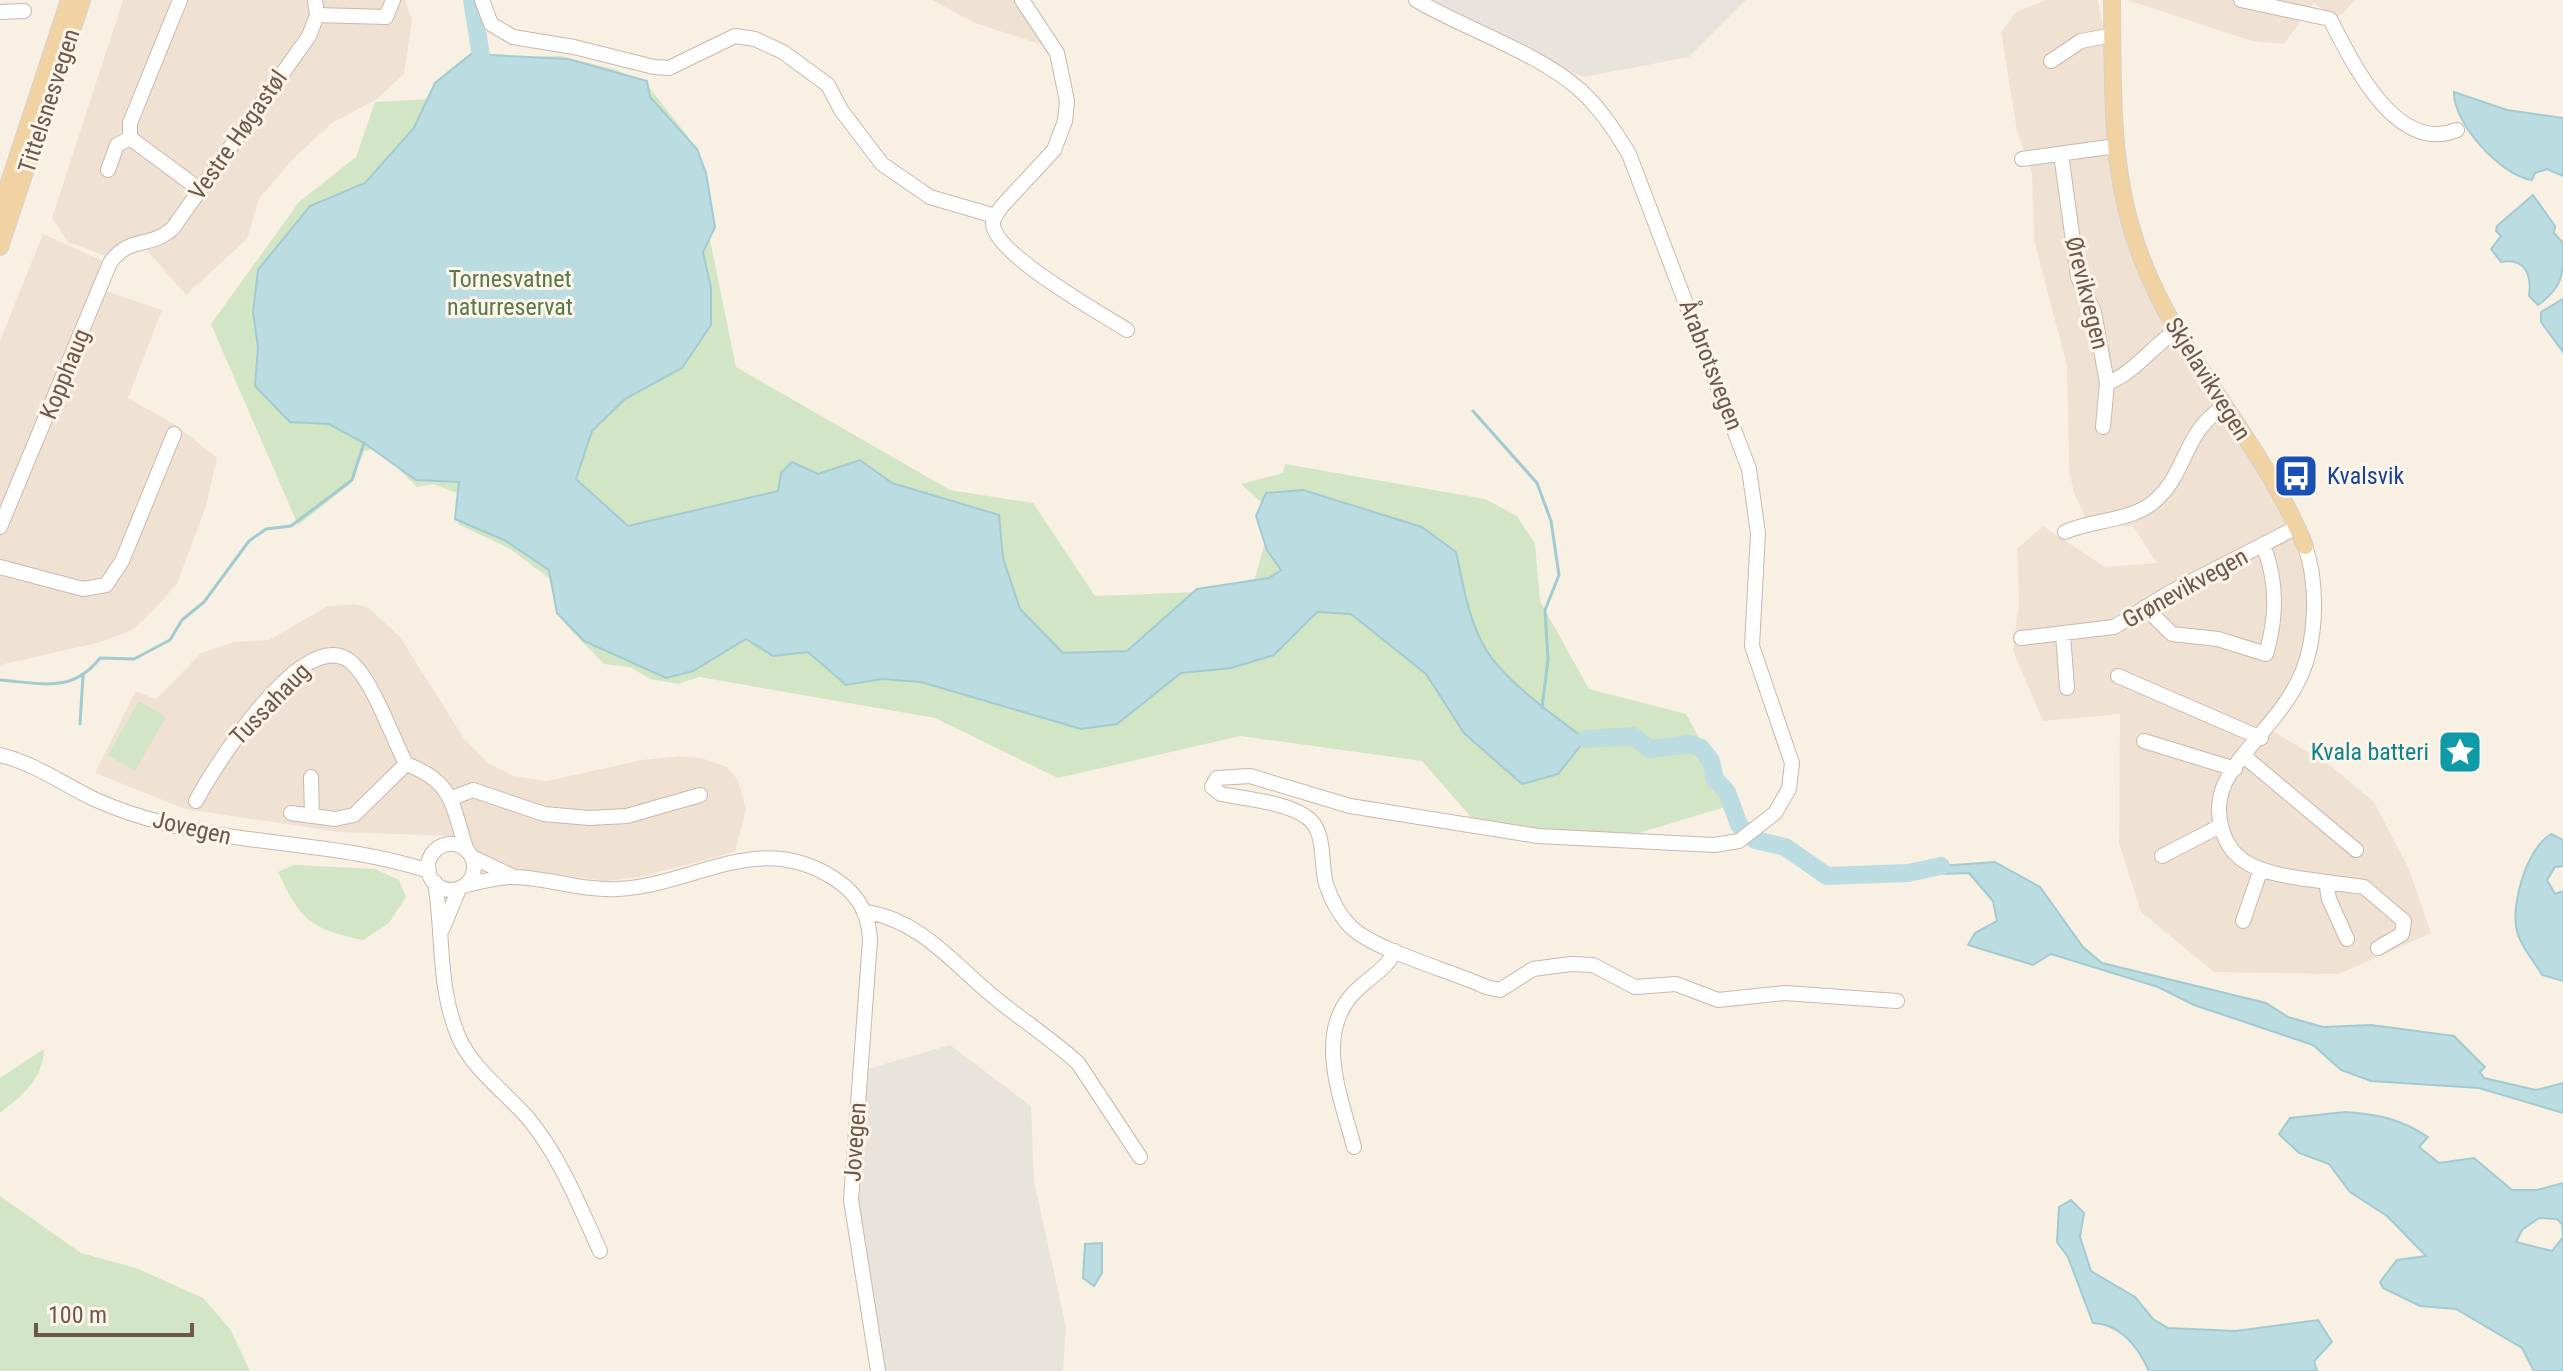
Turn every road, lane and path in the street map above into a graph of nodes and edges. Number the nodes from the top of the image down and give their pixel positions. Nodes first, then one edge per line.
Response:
1 (69, 0) edge
2 (82, 0) edge
3 (180, 0) edge
4 (393, 0) edge
5 (482, 0) edge
6 (1022, 0) edge
7 (1416, 0) edge
8 (2112, 0) edge
9 (2241, 0) edge
10 (316, 8) edge
11 (24, 11) dead end
12 (0, 12) edge
13 (2113, 35) junction
14 (2051, 61) dead end
15 (2457, 130) dead end
16 (130, 138) junction
17 (2116, 146) junction
18 (2061, 154) junction
19 (2022, 159) dead end
20 (108, 170) dead end
21 (199, 189) junction
22 (0, 210) edge
23 (995, 216) junction
24 (147, 241) joint
25 (0, 247) edge
26 (1127, 330) dead end
27 (2177, 330) junction
28 (2107, 383) junction
29 (2225, 406) junction
30 (2103, 427) dead end
31 (174, 434) dead end
32 (0, 527) edge
33 (2297, 527) junction
34 (2065, 532) dead end
35 (2263, 545) junction
36 (2305, 546) joint
37 (0, 567) edge
38 (2145, 607) junction
39 (2063, 634) junction
40 (2021, 638) dead end
41 (2118, 676) dead end
42 (2067, 688) dead end
43 (2261, 738) junction
44 (2144, 741) dead end
45 (0, 755) edge
46 (2240, 763) junction
47 (406, 764) junction
48 (311, 777) dead end
49 (700, 795) dead end
50 (196, 801) dead end
51 (454, 805) junction
52 (291, 813) dead end
53 (312, 815) junction
54 (2220, 826) junction
55 (2356, 850) dead end
56 (470, 854) junction
57 (2162, 856) dead end
58 (434, 864) junction
59 (2261, 869) junction
60 (512, 877) junction
61 (2326, 882) junction
62 (462, 887) junction
63 (866, 912) junction
64 (2243, 921) dead end
65 (441, 934) junction
66 (2347, 939) dead end
67 (2378, 948) dead end
68 (1395, 951) junction
69 (1897, 1001) dead end
70 (1354, 1147) dead end
71 (1140, 1157) dead end
72 (600, 1251) dead end
73 (878, 1371) edge

1 - 22 main road, Tittelsnesvegen
2 - 25 main road, Tittelsnesvegen
3 - 16 street
4 - 10 street, Vestre Høgastøl
5 - 23 street
6 - 23 street
7 - 68 street, Årabrotsvegen
8 - 13 main road, Skjelavikvegen
9 - 15 street
10 - 21 street, Vestre Høgastøl
11 - 12 street
13 - 14 street
13 - 17 main road, Skjelavikvegen
16 - 20 street
16 - 21 street
17 - 18 street
17 - 27 main road, Skjelavikvegen
18 - 19 street
18 - 28 street, Ørevikvegen
21 - 24 street, Vestre Høgastøl
23 - 26 street
24 - 32 street, Kopphaug
27 - 28 street, Ørevikvegen
27 - 29 main road, Skjelavikvegen
28 - 30 street, Ørevikvegen
29 - 33 main road, Skjelavikvegen
29 - 34 street
31 - 37 street
33 - 35 street, Grønevikvegen
33 - 36 main road, Skjelavikvegen
35 - 38 street, Grønevikvegen
35 - 38 street
36 - 43 street, Skjelavikvegen
38 - 39 street, Grønevikvegen
39 - 40 street, Grønevikvegen
39 - 42 street
41 - 43 street
43 - 46 street, Skjelavikvegen
44 - 46 street
45 - 58 street, Jovegen
46 - 54 street, Skjelavikvegen
46 - 55 street
47 - 50 street, Tussahaug
47 - 51 street
47 - 53 street
48 - 53 street
49 - 51 street
51 - 56 street
51 - 58 street
52 - 53 street
54 - 57 street
54 - 59 street
56 - 58 street
56 - 60 street
56 - 62 street
58 - 62 street
58 - 65 street
59 - 61 street
59 - 64 street
60 - 62 street
60 - 63 street
61 - 66 street
61 - 67 street
62 - 65 street
63 - 71 street
63 - 73 street, Jovegen
65 - 72 street
68 - 69 street
68 - 70 street

